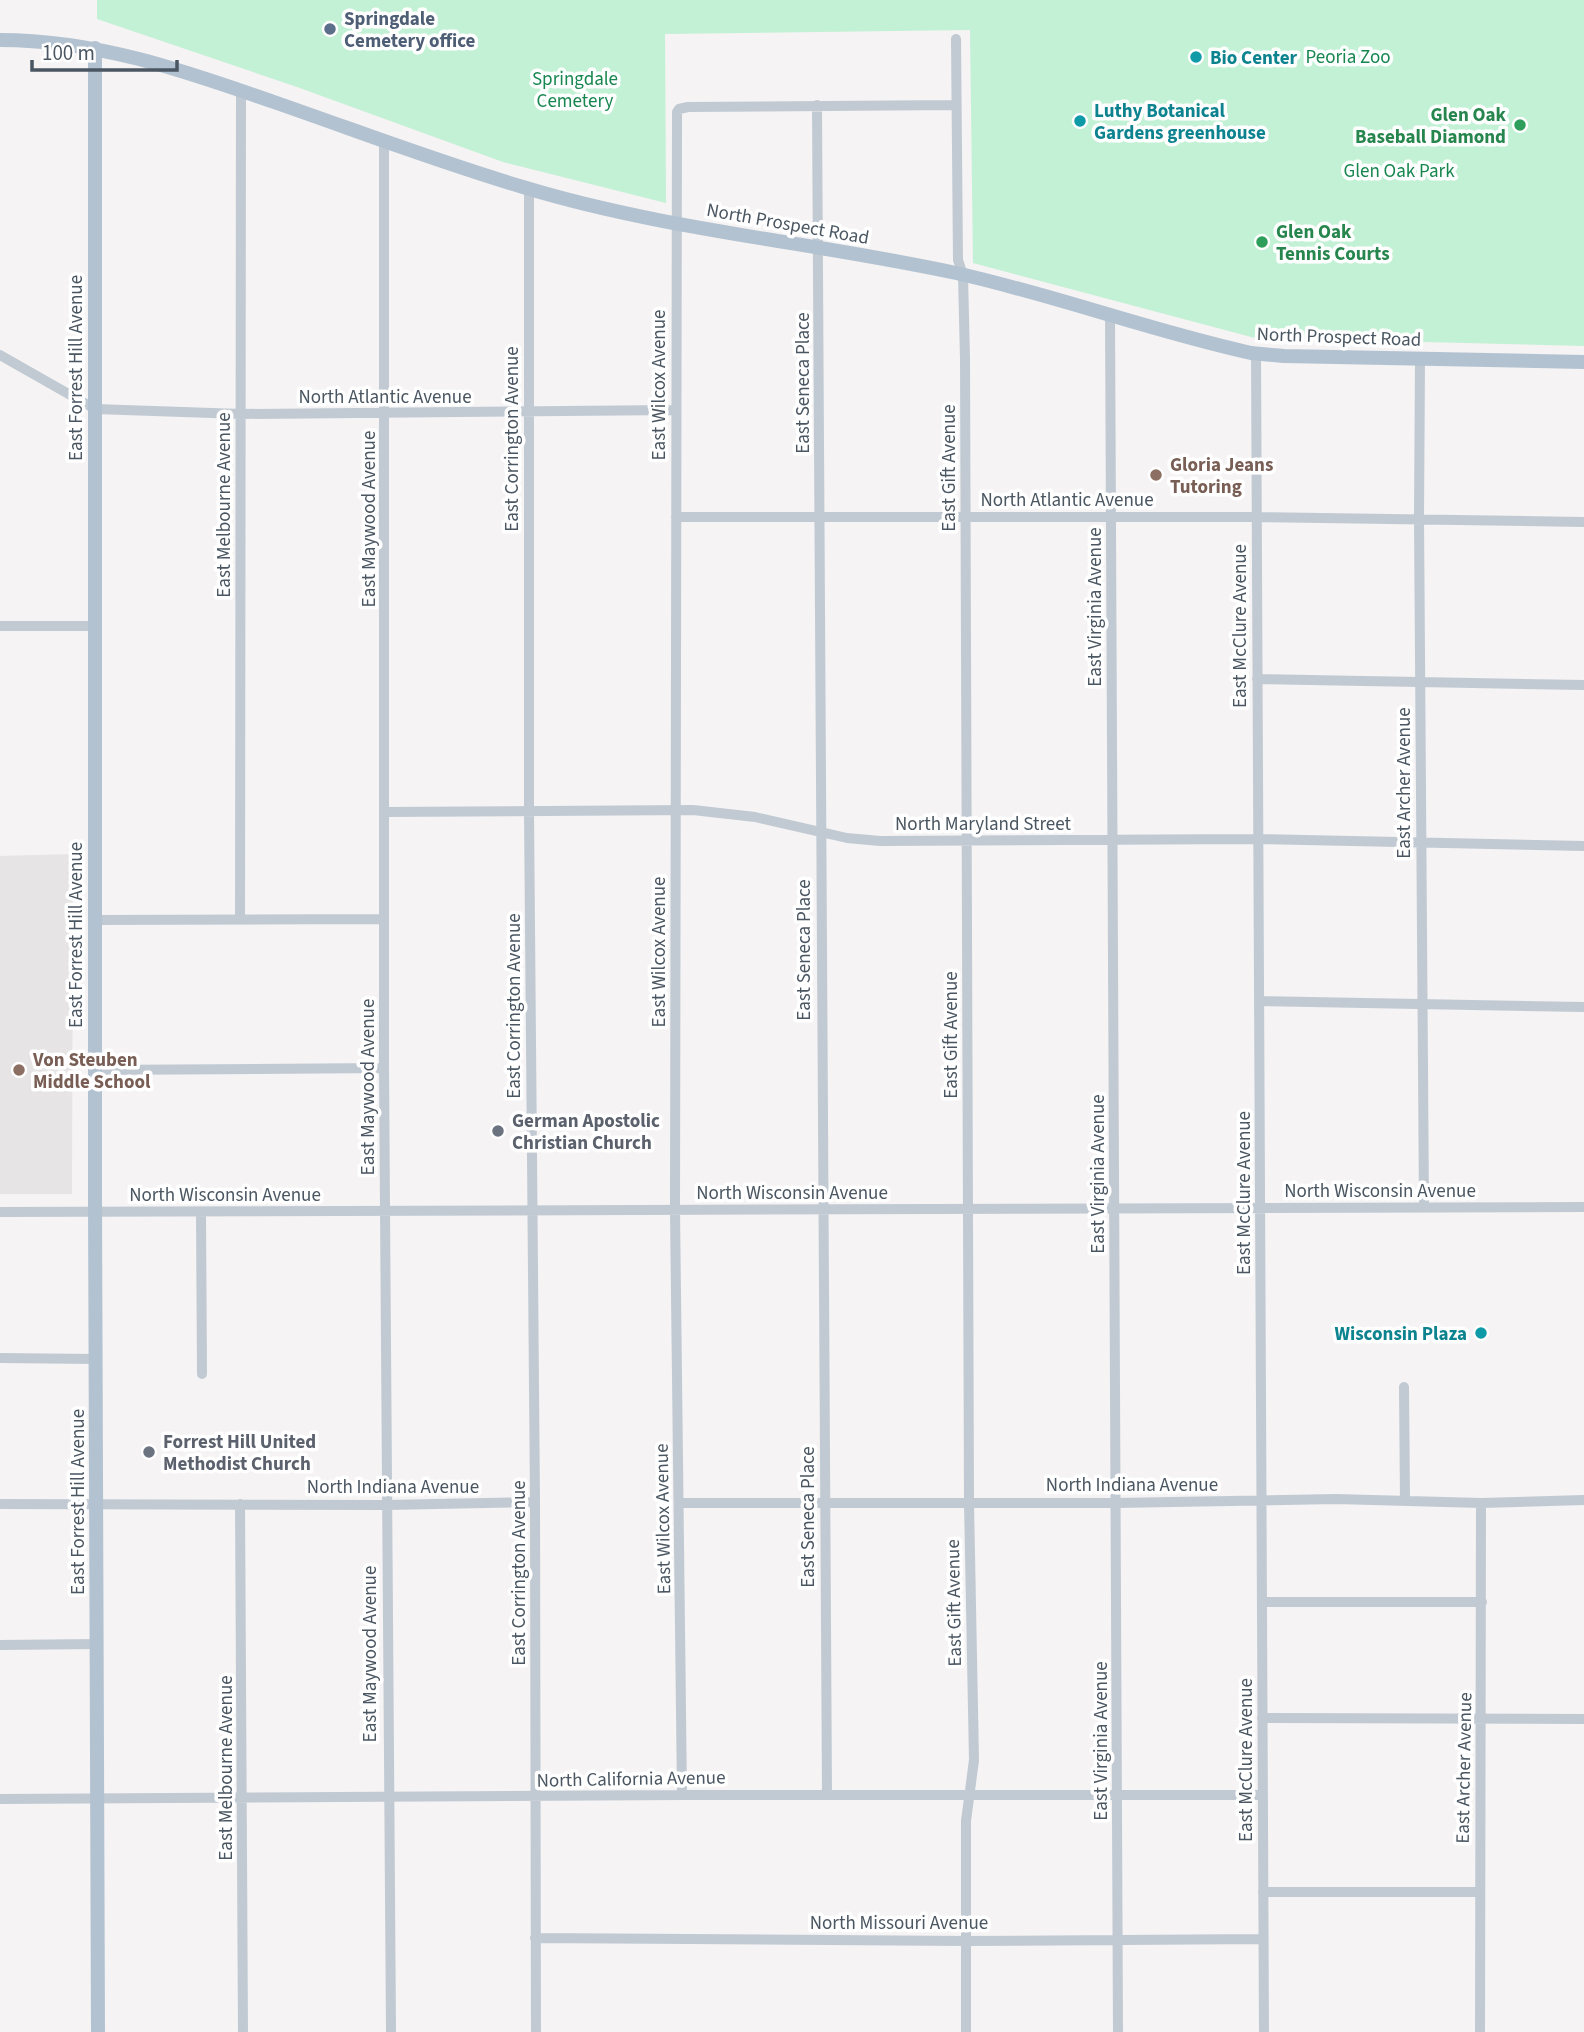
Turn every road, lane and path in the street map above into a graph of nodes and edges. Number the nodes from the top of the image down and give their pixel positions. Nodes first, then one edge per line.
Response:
1 (956, 39) dead end
2 (0, 40) edge
3 (95, 48) junction
4 (241, 90) junction
5 (817, 105) junction
6 (955, 105) junction
7 (384, 141) junction
8 (529, 189) junction
9 (676, 222) junction
10 (818, 248) junction
11 (963, 275) junction
12 (1110, 315) junction
13 (1256, 354) junction
14 (0, 355) edge
15 (1420, 359) junction
16 (1584, 362) edge
17 (95, 409) junction
18 (675, 410) junction
19 (529, 412) junction
20 (241, 414) junction
21 (386, 414) junction
22 (820, 516) junction
23 (965, 516) junction
24 (1111, 516) junction
25 (676, 517) junction
26 (1256, 517) junction
27 (1419, 518) junction
28 (1584, 522) edge
29 (0, 626) edge
30 (94, 626) junction
31 (1257, 679) junction
32 (1420, 682) junction
33 (1584, 685) edge
34 (676, 810) junction
35 (385, 812) junction
36 (529, 812) junction
37 (820, 831) junction
38 (1257, 839) junction
39 (967, 840) junction
40 (1112, 841) junction
41 (1421, 843) junction
42 (1584, 846) edge
43 (384, 919) junction
44 (95, 920) junction
45 (240, 920) junction
46 (1259, 1001) junction
47 (1421, 1003) junction
48 (1584, 1007) edge
49 (384, 1068) junction
50 (94, 1070) junction
51 (1584, 1207) edge
52 (1260, 1208) junction
53 (1424, 1208) junction
54 (968, 1209) junction
55 (1114, 1209) junction
56 (385, 1210) junction
57 (532, 1210) junction
58 (676, 1210) junction
59 (822, 1210) junction
60 (0, 1212) edge
61 (95, 1212) junction
62 (201, 1212) junction
63 (0, 1358) edge
64 (95, 1359) junction
65 (201, 1374) dead end
66 (1404, 1387) dead end
67 (1584, 1500) edge
68 (1262, 1501) junction
69 (1405, 1501) junction
70 (535, 1502) junction
71 (969, 1502) junction
72 (680, 1503) junction
73 (825, 1503) junction
74 (1117, 1503) junction
75 (1481, 1503) junction
76 (0, 1504) edge
77 (97, 1504) junction
78 (240, 1504) junction
79 (386, 1505) junction
80 (1262, 1602) junction
81 (1482, 1602) junction
82 (97, 1644) junction
83 (0, 1645) edge
84 (1482, 1717) junction
85 (1262, 1718) junction
86 (1584, 1719) edge
87 (682, 1795) junction
88 (827, 1795) junction
89 (1118, 1795) junction
90 (1262, 1795) junction
91 (242, 1796) junction
92 (388, 1796) junction
93 (969, 1796) junction
94 (96, 1797) junction
95 (536, 1797) junction
96 (0, 1799) edge
97 (1263, 1892) junction
98 (1479, 1892) junction
99 (535, 1938) junction
100 (1118, 1939) junction
101 (1263, 1939) junction
102 (966, 1941) junction
103 (98, 2032) edge
104 (243, 2032) edge
105 (391, 2032) edge
106 (536, 2032) edge
107 (966, 2032) edge
108 (1118, 2032) edge
109 (1264, 2032) edge
110 (1480, 2032) edge

1 - 6 street, East Gift Avenue
2 - 3 main road, North Prospect Road
3 - 4 main road, North Prospect Road
3 - 17 main road, East Forrest Hill Avenue
4 - 7 main road, North Prospect Road
4 - 20 street, East Melbourne Avenue
5 - 6 street
5 - 9 street, East Wilcox Avenue
5 - 10 street, East Seneca Place
6 - 11 street, East Gift Avenue
7 - 8 main road, North Prospect Road
7 - 21 street, East Maywood Avenue
8 - 9 main road, North Prospect Road
8 - 19 street, East Corrington Avenue
9 - 10 main road, North Prospect Road
9 - 18 street, East Wilcox Avenue
10 - 11 main road, North Prospect Road
10 - 22 street, East Seneca Place
11 - 12 main road, North Prospect Road
11 - 23 street, East Gift Avenue
12 - 13 main road, North Prospect Road
12 - 24 street, East Virginia Avenue
13 - 15 main road, North Prospect Road
13 - 26 street, East McClure Avenue
14 - 17 street
15 - 16 main road, North Prospect Road
15 - 27 street, East Archer Avenue
17 - 20 street, North Atlantic Avenue
17 - 30 main road, East Forrest Hill Avenue
18 - 19 street, North Atlantic Avenue
18 - 25 street, East Wilcox Avenue
19 - 21 street, North Atlantic Avenue
19 - 36 street, East Corrington Avenue
20 - 21 street, North Atlantic Avenue
20 - 45 street, East Melbourne Avenue
21 - 35 street, East Maywood Avenue
22 - 23 street, North Atlantic Avenue
22 - 25 street, North Atlantic Avenue
22 - 37 street, East Seneca Place
23 - 24 street, North Atlantic Avenue
23 - 39 street, East Gift Avenue
24 - 26 street, North Atlantic Avenue
24 - 40 street, East Virginia Avenue
25 - 34 street, East Wilcox Avenue
26 - 27 street, North Atlantic Avenue
26 - 31 street, East McClure Avenue
27 - 28 street, North Atlantic Avenue
27 - 32 street, East Archer Avenue
29 - 30 street
30 - 44 main road, East Forrest Hill Avenue
31 - 32 street
31 - 38 street, East McClure Avenue
32 - 33 street
32 - 41 street, East Archer Avenue
34 - 36 street, North Maryland Street
34 - 37 street, North Maryland Street
34 - 58 street, East Wilcox Avenue
35 - 36 street, North Maryland Street
35 - 43 street, East Maywood Avenue
36 - 57 street, East Corrington Avenue
37 - 39 street, North Maryland Street
37 - 59 street, East Seneca Place
38 - 40 street, North Maryland Street
38 - 41 street, North Maryland Street
38 - 46 street, East McClure Avenue
39 - 40 street, North Maryland Street
39 - 54 street, East Gift Avenue
40 - 55 street, East Virginia Avenue
41 - 42 street, North Maryland Street
41 - 47 street, East Archer Avenue
43 - 45 street
43 - 49 street, East Maywood Avenue
44 - 45 street
44 - 50 main road, East Forrest Hill Avenue
46 - 47 street
46 - 52 street, East McClure Avenue
47 - 48 street
47 - 53 street, East Archer Avenue
49 - 50 street
49 - 56 street, East Maywood Avenue
50 - 61 main road, East Forrest Hill Avenue
51 - 53 street, North Wisconsin Avenue
52 - 53 street, North Wisconsin Avenue
52 - 55 street, North Wisconsin Avenue
52 - 68 street, East McClure Avenue
54 - 55 street, North Wisconsin Avenue
54 - 59 street, North Wisconsin Avenue
54 - 71 street, East Gift Avenue
55 - 74 street, East Virginia Avenue
56 - 57 street, North Wisconsin Avenue
56 - 62 street, North Wisconsin Avenue
56 - 79 street, East Maywood Avenue
57 - 58 street, North Wisconsin Avenue
57 - 70 street, East Corrington Avenue
58 - 59 street, North Wisconsin Avenue
58 - 72 street, East Wilcox Avenue
59 - 73 street, East Seneca Place
60 - 61 street, North Wisconsin Avenue
61 - 62 street, North Wisconsin Avenue
61 - 64 main road, East Forrest Hill Avenue
62 - 65 street
63 - 64 street
64 - 77 main road, East Forrest Hill Avenue
66 - 69 street
67 - 75 street, North Indiana Avenue
68 - 69 street, North Indiana Avenue
68 - 74 street, North Indiana Avenue
68 - 80 street, East McClure Avenue
69 - 75 street, North Indiana Avenue
70 - 79 street, North Indiana Avenue
70 - 95 street, East Corrington Avenue
71 - 73 street, North Indiana Avenue
71 - 74 street, North Indiana Avenue
71 - 93 street, East Gift Avenue
72 - 73 street, North Indiana Avenue
72 - 87 street, East Wilcox Avenue
73 - 88 street, East Seneca Place
74 - 89 street, East Virginia Avenue
75 - 81 street, East Archer Avenue
76 - 77 street, North Indiana Avenue
77 - 78 street, North Indiana Avenue
77 - 82 main road, East Forrest Hill Avenue
78 - 79 street, North Indiana Avenue
78 - 91 street, East Melbourne Avenue
79 - 92 street, East Maywood Avenue
80 - 81 street
80 - 85 street, East McClure Avenue
81 - 84 street, East Archer Avenue
82 - 83 street
82 - 94 main road, East Forrest Hill Avenue
84 - 85 street
84 - 86 street
84 - 98 street, East Archer Avenue
85 - 90 street, East McClure Avenue
87 - 88 street, North California Avenue
87 - 95 street, North California Avenue
88 - 93 street, North California Avenue
89 - 90 street, North California Avenue
89 - 93 street, North California Avenue
89 - 100 street, East Virginia Avenue
90 - 97 street, East McClure Avenue
91 - 92 street, North California Avenue
91 - 94 street, North California Avenue
91 - 104 street, East Melbourne Avenue
92 - 95 street, North California Avenue
92 - 105 street, East Maywood Avenue
93 - 102 street, East Gift Avenue
94 - 96 street, North California Avenue
94 - 103 main road, East Forrest Hill Avenue
95 - 99 street, East Corrington Avenue
97 - 98 street
97 - 101 street, East McClure Avenue
98 - 110 street, East Archer Avenue
99 - 102 street, North Missouri Avenue
99 - 106 street, East Corrington Avenue
100 - 101 street, North Missouri Avenue
100 - 102 street, North Missouri Avenue
100 - 108 street, East Virginia Avenue
101 - 109 street, East McClure Avenue
102 - 107 street, East Gift Avenue

